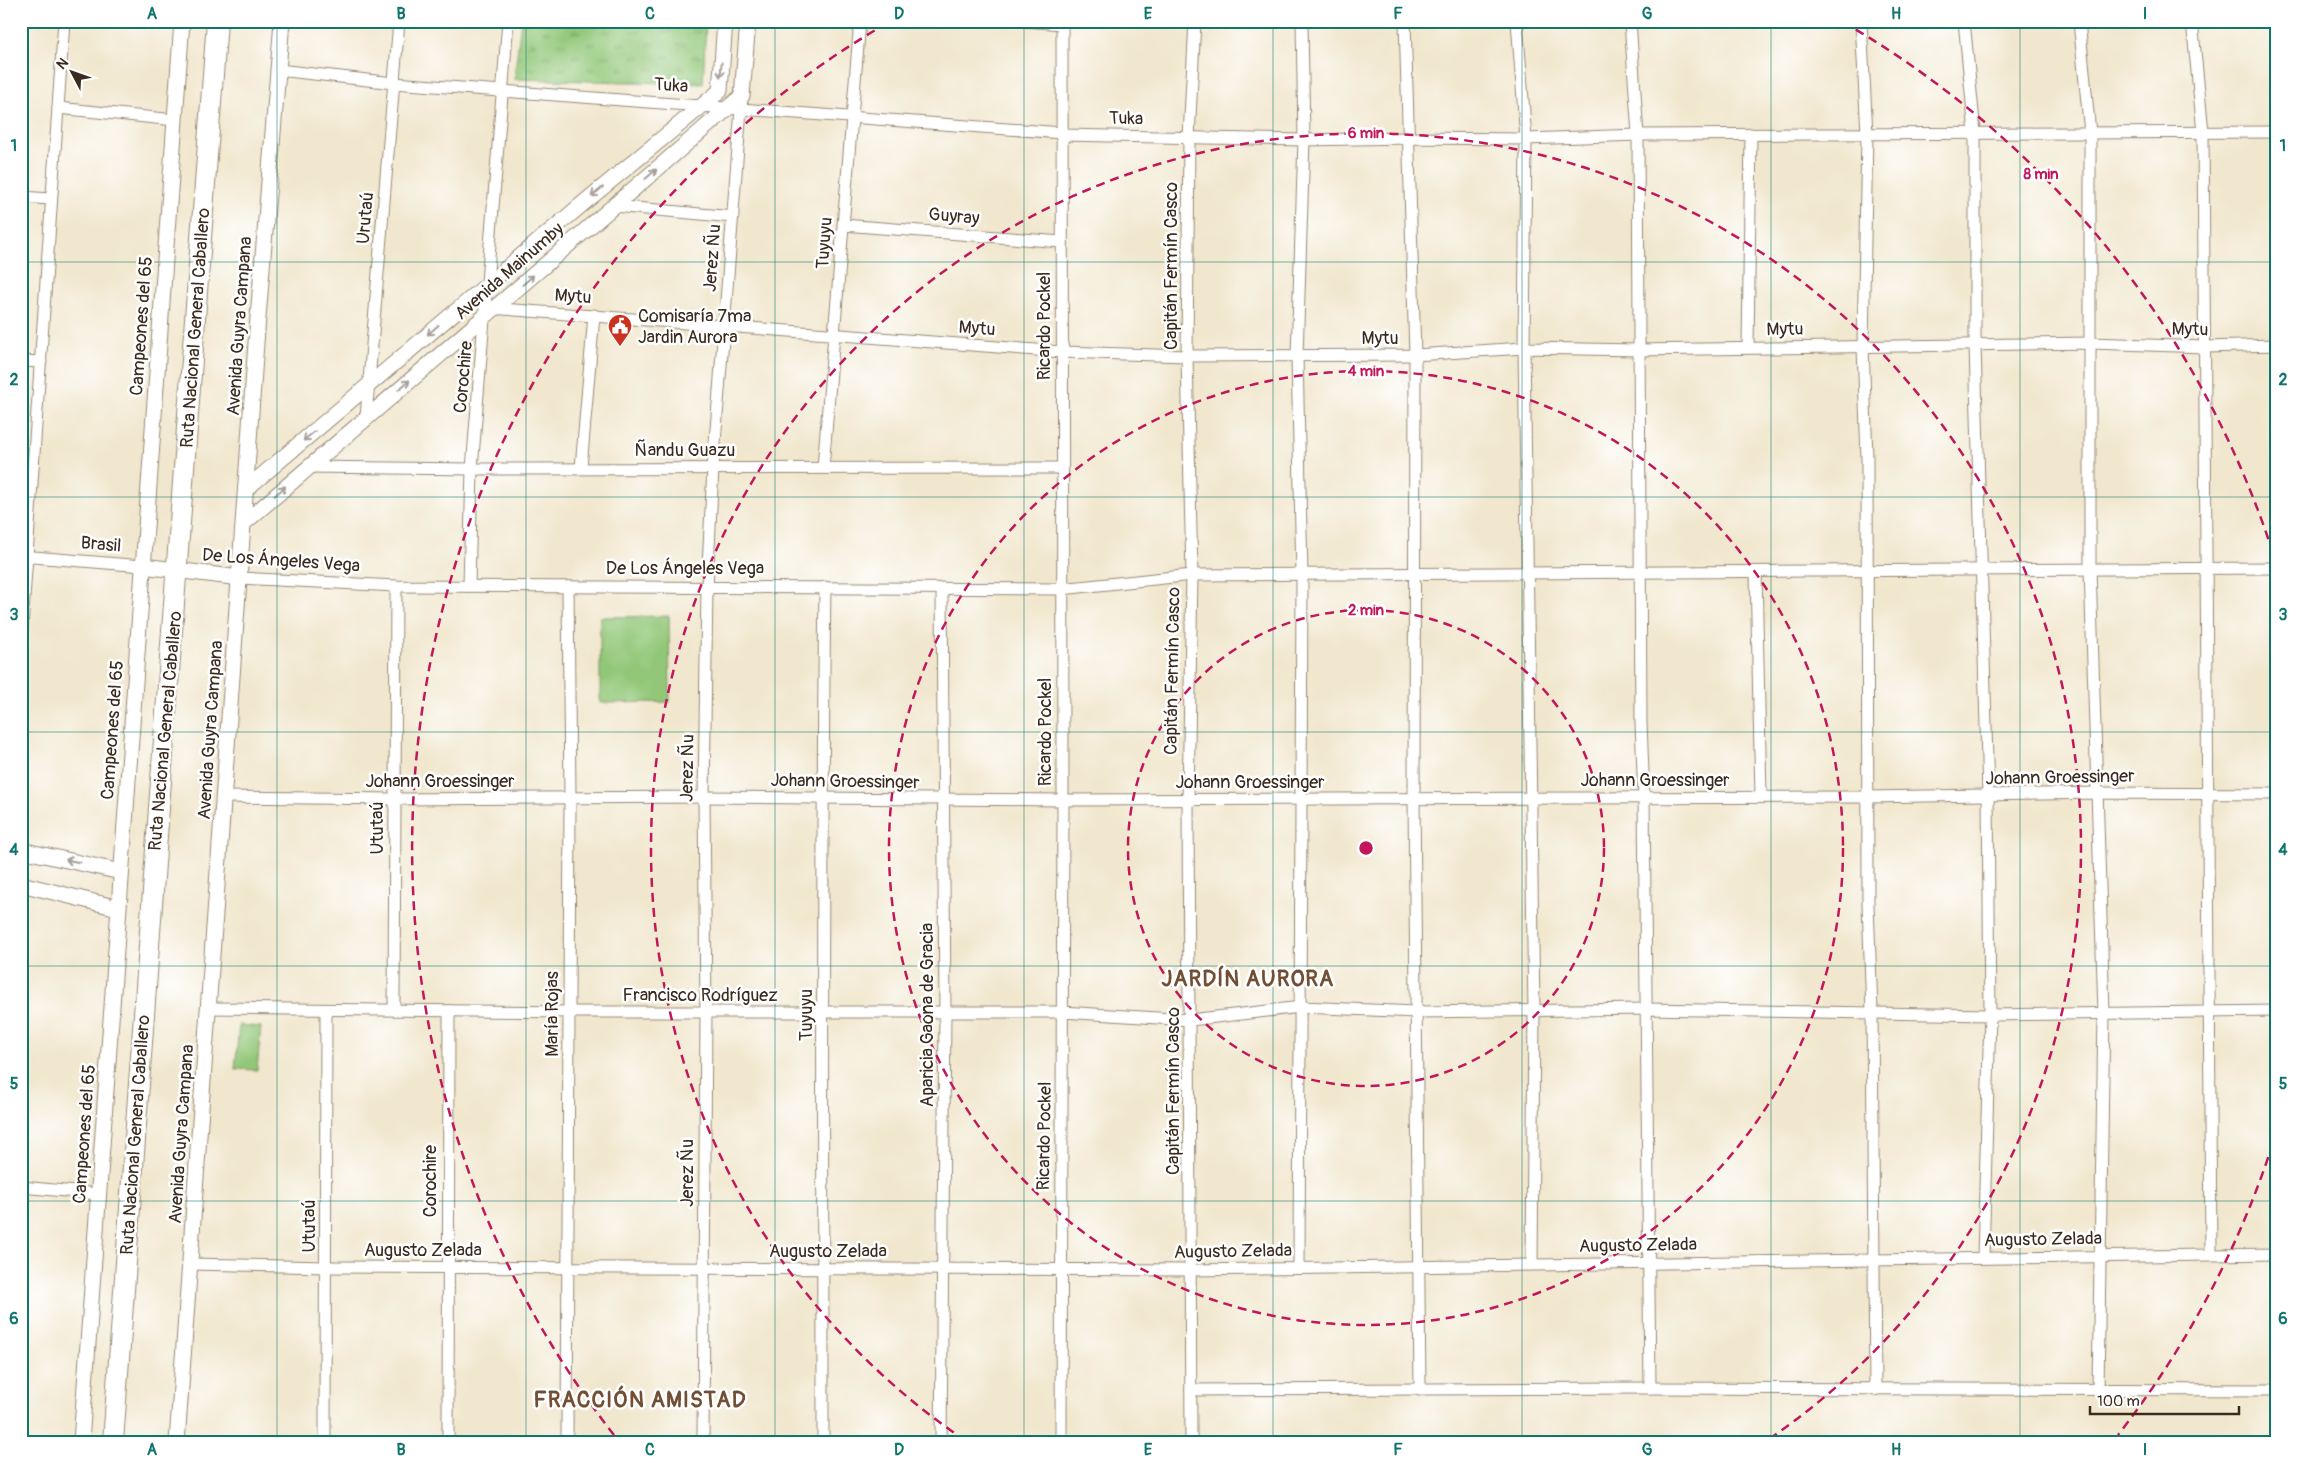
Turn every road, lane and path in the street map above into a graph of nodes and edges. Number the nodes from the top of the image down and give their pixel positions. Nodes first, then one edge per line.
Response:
1 (64, 21) edge
2 (182, 21) edge
3 (217, 21) edge
4 (282, 21) edge
5 (399, 21) edge
6 (508, 21) edge
7 (726, 21) edge
8 (748, 21) edge
9 (860, 21) edge
10 (1024, 21) edge
11 (1195, 21) edge
12 (1302, 21) edge
13 (1406, 21) edge
14 (1517, 21) edge
15 (1630, 21) edge
16 (1861, 21) edge
17 (1964, 21) edge
18 (2079, 21) edge
19 (2192, 21) edge
20 (1062, 23) edge
21 (278, 70) junction
22 (394, 83) junction
23 (502, 90) junction
24 (737, 104) junction
25 (702, 105) junction
26 (58, 108) junction
27 (851, 118) junction
28 (175, 120) junction
29 (2203, 132) junction
30 (2276, 132) edge
31 (1975, 133) junction
32 (2090, 133) junction
33 (1062, 134) junction
34 (1751, 134) junction
35 (1867, 134) junction
36 (1638, 135) junction
37 (1189, 137) junction
38 (1409, 138) junction
39 (1526, 139) junction
40 (1304, 140) junction
41 (21, 197) edge
42 (51, 199) junction
43 (614, 206) junction
44 (732, 217) junction
45 (843, 225) junction
46 (1062, 242) junction
47 (488, 283) junction
48 (489, 311) junction
49 (594, 315) junction
50 (724, 326) junction
51 (834, 335) junction
52 (2091, 343) junction
53 (2276, 345) edge
54 (1863, 346) junction
55 (1975, 346) junction
56 (1748, 347) junction
57 (2205, 347) junction
58 (1524, 348) junction
59 (1638, 350) junction
60 (1062, 352) junction
61 (1415, 355) junction
62 (1187, 356) junction
63 (1297, 356) junction
64 (21, 361) edge
65 (41, 362) junction
66 (368, 385) junction
67 (366, 417) junction
68 (308, 467) junction
69 (581, 468) junction
70 (713, 468) junction
71 (823, 468) junction
72 (1062, 468) junction
73 (472, 469) junction
74 (246, 489) junction
75 (244, 522) junction
76 (24, 556) edge
77 (143, 566) junction
78 (2207, 567) junction
79 (2090, 568) junction
80 (2276, 568) edge
81 (1868, 570) junction
82 (1981, 570) junction
83 (1640, 571) junction
84 (178, 572) junction
85 (1528, 572) junction
86 (1756, 572) junction
87 (1414, 573) junction
88 (1192, 575) junction
89 (1302, 576) junction
90 (240, 578) junction
91 (396, 586) junction
92 (469, 586) junction
93 (568, 587) junction
94 (707, 587) junction
95 (825, 587) junction
96 (942, 588) junction
97 (1061, 589) junction
98 (21, 642) edge
99 (2098, 793) junction
100 (2208, 794) junction
101 (2276, 794) edge
102 (1988, 795) junction
103 (224, 797) junction
104 (704, 797) junction
105 (1868, 797) junction
106 (570, 798) junction
107 (1414, 798) junction
108 (1531, 798) junction
109 (1644, 798) junction
110 (1761, 798) junction
111 (395, 799) junction
112 (822, 799) junction
113 (1188, 799) junction
114 (1300, 799) junction
115 (944, 800) junction
116 (1063, 800) junction
117 (21, 850) edge
118 (121, 872) junction
119 (21, 884) edge
120 (118, 908) junction
121 (1301, 1007) junction
122 (209, 1008) junction
123 (1646, 1009) junction
124 (326, 1010) junction
125 (394, 1010) junction
126 (1534, 1010) junction
127 (449, 1011) junction
128 (1872, 1011) junction
129 (2276, 1011) edge
130 (569, 1012) junction
131 (706, 1012) junction
132 (1062, 1012) junction
133 (1417, 1012) junction
134 (2208, 1012) junction
135 (824, 1013) junction
136 (945, 1013) junction
137 (2104, 1013) junction
138 (1990, 1014) junction
139 (1190, 1020) junction
140 (21, 1187) edge
141 (98, 1194) junction
142 (2211, 1254) junction
143 (2276, 1254) edge
144 (2100, 1255) junction
145 (1983, 1257) junction
146 (1874, 1259) junction
147 (1647, 1263) junction
148 (190, 1264) junction
149 (1532, 1264) junction
150 (1420, 1266) junction
151 (568, 1267) junction
152 (704, 1267) junction
153 (327, 1268) junction
154 (448, 1268) junction
155 (1299, 1268) junction
156 (823, 1269) junction
157 (942, 1269) junction
158 (1060, 1269) junction
159 (1191, 1270) junction
160 (1650, 1388) junction
161 (1191, 1390) junction
162 (1420, 1390) junction
163 (1876, 1390) junction
164 (2098, 1390) junction
165 (2276, 1390) edge
166 (81, 1442) edge
167 (113, 1442) edge
168 (177, 1442) edge
169 (325, 1442) edge
170 (448, 1442) edge
171 (566, 1442) edge
172 (703, 1442) edge
173 (823, 1442) edge
174 (940, 1442) edge
175 (1061, 1442) edge
176 (1191, 1442) edge

1 - 26 street
2 - 28 street, Campeones del 65
3 - 84 highway, Ruta Nacional General Caballero
4 - 21 street, Avenida Guyra Campana
5 - 22 street, Urutaú
6 - 23 street, Corochire
7 -> 25 street, Avenida Mainumby
8 - 24 street
9 - 27 street, Tuyuyu
10 - 20 street
11 - 37 street, Capitán Fermín Casco
12 - 40 street
13 - 38 street
14 - 39 street
15 - 36 street
16 - 35 street
17 - 31 street
18 - 32 street
19 - 29 street
20 - 33 street, Ricardo Pockel
21 - 22 street, Tuka
21 - 74 street, Avenida Guyra Campana
22 - 23 street, Tuka
22 - 66 street, Urutaú
23 - 25 street, Tuka
23 - 47 street, Corochire
24 - 25 street, Tuka
24 - 27 street, Tuka
43 -> 24 street, Avenida Mainumby
24 - 44 street, Jerez Ñu
25 -> 47 street, Avenida Mainumby
26 - 28 street
26 - 42 street
27 - 33 street, Tuka
27 - 45 street, Tuyuyu
28 - 77 street, Campeones del 65
29 - 30 street, Tuka
29 - 32 street, Tuka
29 - 57 street
31 - 32 street, Tuka
31 - 35 street, Tuka
31 - 55 street
32 - 52 street
33 - 37 street, Tuka
33 - 46 street, Ricardo Pockel
34 - 35 street, Tuka
34 - 36 street, Tuka
34 - 56 street
35 - 54 street
36 - 39 street, Tuka
36 - 59 street
37 - 40 street, Tuka
37 - 62 street, Capitán Fermín Casco
38 - 39 street, Tuka
38 - 40 street, Tuka
38 - 61 street
39 - 58 street
40 - 63 street
41 - 42 street
42 - 65 street
43 - 44 street
48 -> 43 street, Avenida Mainumby
44 - 50 street, Jerez Ñu
45 - 46 street, Guyray
45 - 51 street, Tuyuyu
46 - 60 street, Ricardo Pockel
47 - 48 street, Corochire
47 -> 66 street, Avenida Mainumby
48 - 49 street, Mytu
67 -> 48 street, Avenida Mainumby
48 - 73 street, Corochire
49 - 50 street, Mytu
49 - 69 street
50 - 51 street, Mytu
50 - 70 street, Jerez Ñu
51 - 60 street, Mytu
51 - 71 street, Tuyuyu
52 - 55 street, Mytu
52 - 57 street, Mytu
52 - 79 street
53 - 57 street, Mytu
54 - 55 street, Mytu
54 - 56 street, Mytu
54 - 81 street
55 - 82 street
56 - 59 street, Mytu
57 - 78 street
58 - 59 street, Mytu
58 - 61 street, Mytu
58 - 85 street
59 - 83 street
60 - 62 street, Mytu
60 - 72 street, Ricardo Pockel
61 - 63 street, Mytu
61 - 87 street
62 - 63 street, Mytu
62 - 88 street, Capitán Fermín Casco
63 - 89 street
64 - 65 street
65 - 76 street
66 - 67 street, Urutaú
66 -> 74 street, Avenida Mainumby
67 - 68 street, Avenida Mainumby
68 - 73 street, Ñandu Guazu
75 -> 68 street, Avenida Mainumby
69 - 70 street, Ñandu Guazu
69 - 73 street, Ñandu Guazu
70 - 71 street, Ñandu Guazu
70 - 94 street, Jerez Ñu
71 - 72 street, Ñandu Guazu
72 - 97 street, Ricardo Pockel
73 - 92 street, Corochire
74 - 75 street, Avenida Guyra Campana
75 - 90 street, Avenida Guyra Campana
76 - 77 street, Brasil
76 - 98 street
77 - 84 street, Brasil
77 - 118 street, Campeones del 65
78 - 79 street, De Los Ángeles Vega
78 - 80 street, De Los Ángeles Vega
78 - 100 street
79 - 82 street, De Los Ángeles Vega
79 - 99 street
81 - 82 street, De Los Ángeles Vega
81 - 86 street, De Los Ángeles Vega
81 - 105 street
82 - 102 street
83 - 85 street, De Los Ángeles Vega
83 - 86 street, De Los Ángeles Vega
83 - 109 street
84 - 90 street, De Los Ángeles Vega
84 - 167 highway, Ruta Nacional General Caballero
85 - 87 street, De Los Ángeles Vega
85 - 108 street
86 - 110 street
87 - 89 street, De Los Ángeles Vega
87 - 107 street
88 - 89 street, De Los Ángeles Vega
88 - 97 street, De Los Ángeles Vega
88 - 113 street, Capitán Fermín Casco
89 - 114 street
90 - 91 street, De Los Ángeles Vega
90 - 103 street, Avenida Guyra Campana
91 - 92 street, De Los Ángeles Vega
91 - 111 street, Ututaú
92 - 93 street, De Los Ángeles Vega
93 - 94 street, De Los Ángeles Vega
93 - 106 street, María Rojas
94 - 95 street, De Los Ángeles Vega
94 - 104 street, Jerez Ñu
95 - 96 street, De Los Ángeles Vega
95 - 112 street, Tuyuyu
96 - 97 street, De Los Ángeles Vega
96 - 115 street, Aparicia Gaona de Gracia
97 - 116 street, Ricardo Pockel
99 - 100 street, Johann Groessinger
99 - 102 street, Johann Groessinger
99 - 137 street
100 - 101 street, Johann Groessinger
100 - 134 street
102 - 105 street, Johann Groessinger
102 - 138 street
103 - 111 street, Johann Groessinger
103 - 122 street, Avenida Guyra Campana
104 - 106 street, Johann Groessinger
104 - 112 street, Johann Groessinger
104 - 131 street, Jerez Ñu
105 - 110 street, Johann Groessinger
105 - 128 street
106 - 111 street, Johann Groessinger
106 - 130 street, María Rojas
107 - 108 street, Johann Groessinger
107 - 114 street, Johann Groessinger
107 - 133 street
108 - 109 street, Johann Groessinger
108 - 126 street
109 - 110 street, Johann Groessinger
109 - 123 street
111 - 125 street, Ututaú
112 - 115 street, Johann Groessinger
112 - 135 street, Tuyuyu
113 - 114 street, Johann Groessinger
113 - 116 street, Johann Groessinger
113 - 139 street, Capitán Fermín Casco
114 - 121 street
115 - 116 street, Johann Groessinger
115 - 136 street, Aparicia Gaona de Gracia
116 - 132 street, Ricardo Pockel
118 -> 117 street
118 - 120 street, Campeones del 65
119 - 120 street
120 - 141 street, Campeones del 65
121 - 133 street, Francisco Rodríguez
121 - 139 street, Francisco Rodríguez
121 - 155 street
122 - 124 street, Francisco Rodríguez
122 - 148 street, Avenida Guyra Campana
123 - 126 street, Francisco Rodríguez
123 - 128 street, Francisco Rodríguez
123 - 147 street
124 - 125 street, Francisco Rodríguez
124 - 153 street, Ututaú
125 - 127 street, Francisco Rodríguez
126 - 133 street, Francisco Rodríguez
126 - 149 street
127 - 130 street, Francisco Rodríguez
127 - 154 street, Corochire
128 - 138 street, Francisco Rodríguez
128 - 146 street
129 - 134 street, Francisco Rodríguez
130 - 131 street, Francisco Rodríguez
130 - 151 street, María Rojas
131 - 135 street, Francisco Rodríguez
131 - 152 street, Jerez Ñu
132 - 136 street, Francisco Rodríguez
132 - 139 street, Francisco Rodríguez
132 - 158 street, Ricardo Pockel
133 - 150 street
134 - 137 street, Francisco Rodríguez
134 - 142 street
135 - 136 street, Francisco Rodríguez
135 - 156 street, Tuyuyu
136 - 157 street, Aparicia Gaona de Gracia
137 - 138 street, Francisco Rodríguez
137 - 144 street
138 - 145 street
139 - 159 street, Capitán Fermín Casco
140 - 141 street
141 - 166 street, Campeones del 65
142 - 143 street, Augusto Zelada
142 - 144 street, Augusto Zelada
144 - 145 street, Augusto Zelada
144 - 164 street
145 - 146 street, Augusto Zelada
146 - 147 street, Augusto Zelada
146 - 163 street
147 - 149 street, Augusto Zelada
147 - 160 street
148 - 153 street, Augusto Zelada
148 - 168 street, Avenida Guyra Campana
149 - 150 street, Augusto Zelada
150 - 155 street, Augusto Zelada
150 - 162 street
151 - 152 street, Augusto Zelada
151 - 154 street, Augusto Zelada
151 - 171 street, María Rojas
152 - 156 street, Augusto Zelada
152 - 172 street, Jerez Ñu
153 - 154 street, Augusto Zelada
153 - 169 street, Ututaú
154 - 170 street, Corochire
155 - 159 street, Augusto Zelada
156 - 157 street, Augusto Zelada
156 - 173 street, Tuyuyu
157 - 158 street, Augusto Zelada
157 - 174 street, Aparicia Gaona de Gracia
158 - 159 street, Augusto Zelada
158 - 175 street, Ricardo Pockel
159 - 161 street, Capitán Fermín Casco
160 - 162 street
160 - 163 street
161 - 162 street
161 - 176 street, Capitán Fermín Casco
163 - 164 street
164 - 165 street

